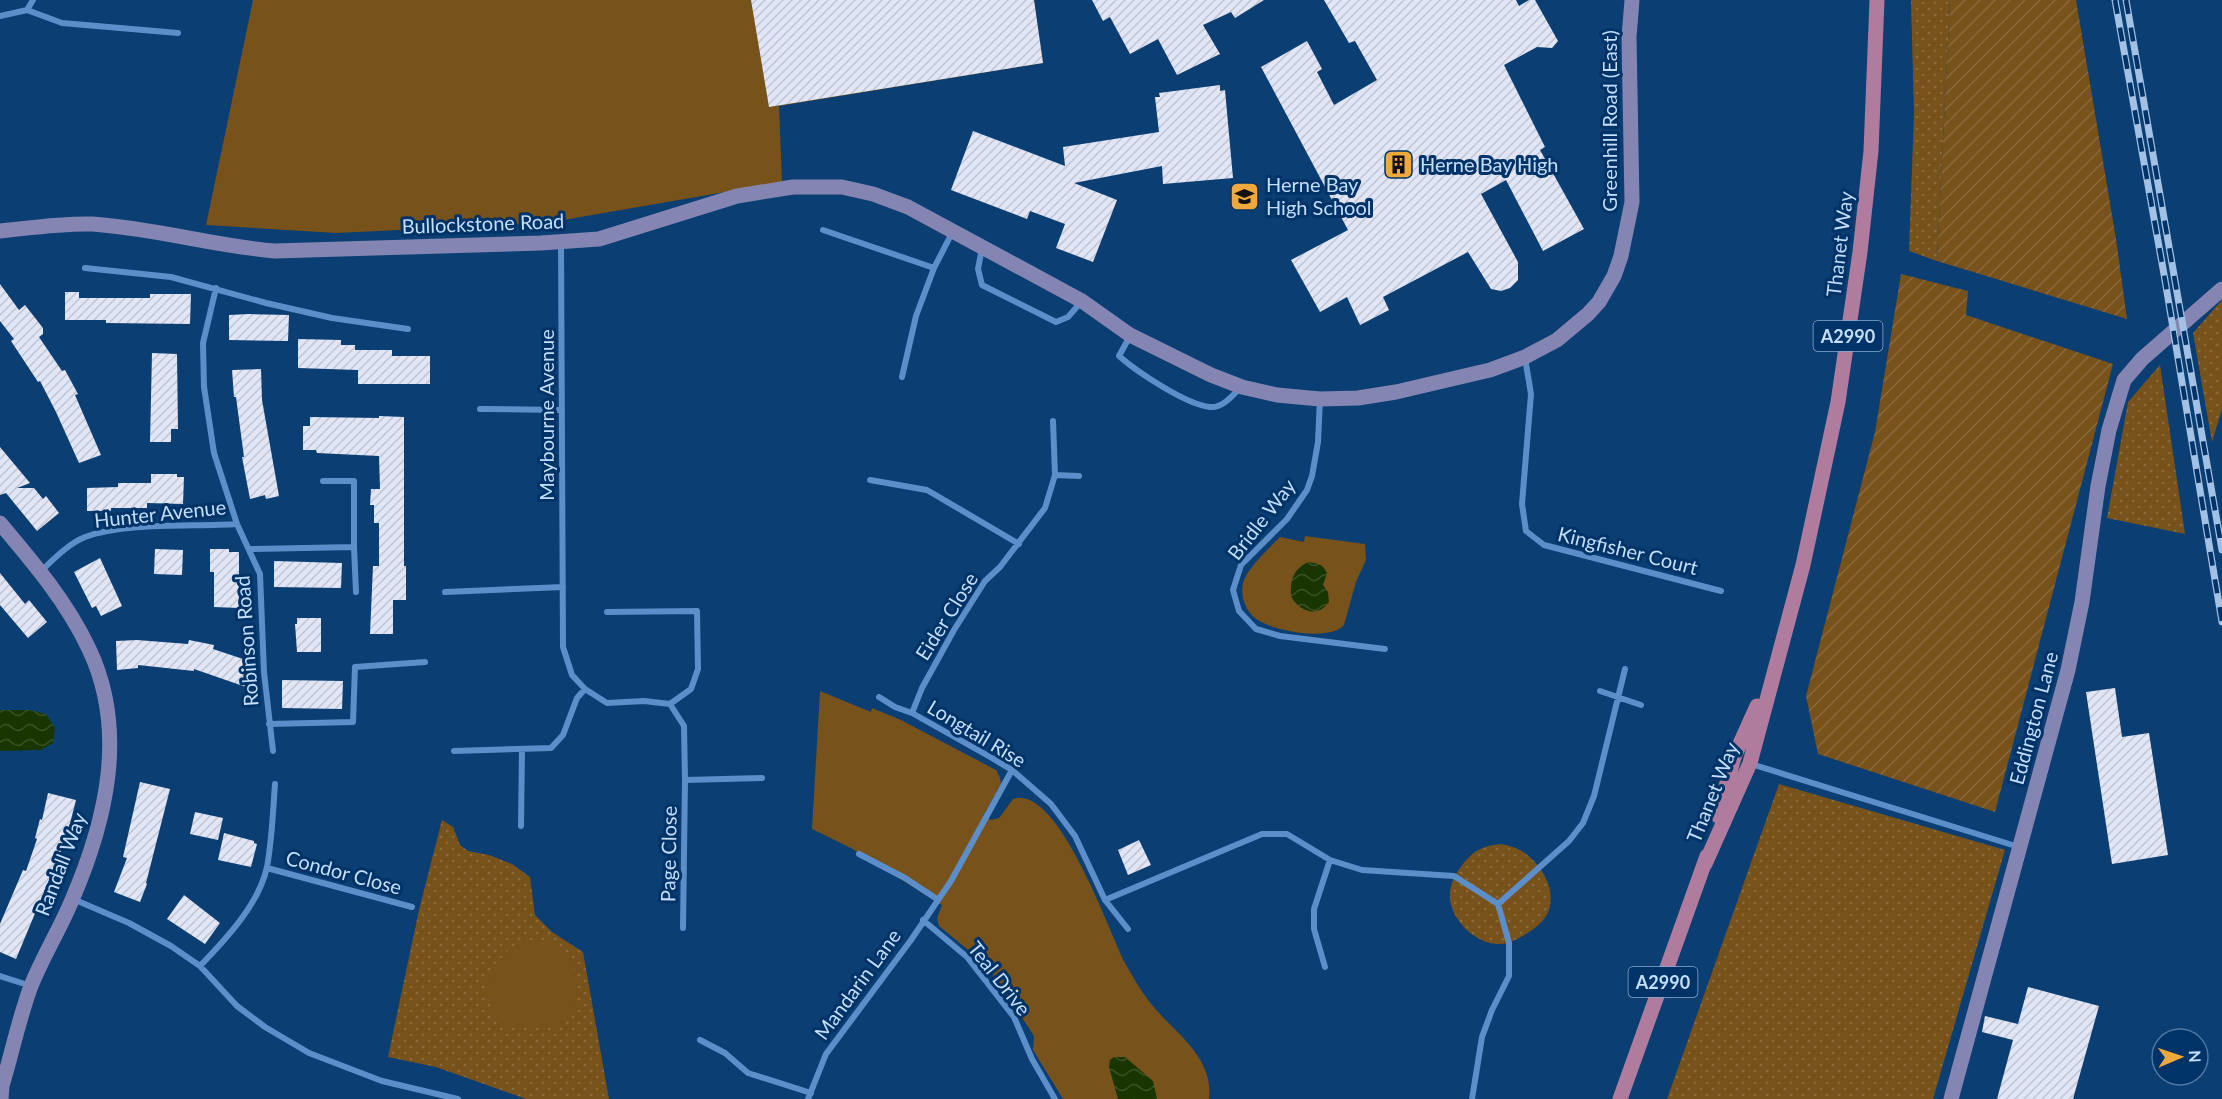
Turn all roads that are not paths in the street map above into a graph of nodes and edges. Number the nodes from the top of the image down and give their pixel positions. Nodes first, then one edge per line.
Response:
1 (33, 0) edge
2 (1632, 0) edge
3 (1877, 0) edge
4 (27, 10) junction
5 (0, 16) edge
6 (178, 33) dead end
7 (823, 230) dead end
8 (954, 230) junction
9 (0, 231) edge
10 (561, 242) junction
11 (982, 247) junction
12 (85, 268) dead end
13 (934, 268) junction
14 (1614, 276) joint
15 (216, 288) junction
16 (2222, 289) edge
17 (1082, 301) junction
18 (408, 329) dead end
19 (1130, 335) junction
20 (1525, 357) junction
21 (902, 377) dead end
22 (1242, 387) junction
23 (1320, 399) junction
24 (480, 409) dead end
25 (562, 410) junction
26 (1053, 421) dead end
27 (1055, 475) junction
28 (1079, 476) dead end
29 (870, 480) dead end
30 (323, 481) dead end
31 (0, 523) edge
32 (237, 524) junction
33 (1019, 544) junction
34 (354, 547) junction
35 (250, 549) junction
36 (40, 571) junction
37 (563, 587) junction
38 (1721, 591) dead end
39 (356, 592) dead end
40 (445, 592) dead end
41 (607, 612) dead end
42 (1385, 649) dead end
43 (425, 662) dead end
44 (1774, 666) junction
45 (1625, 669) dead end
46 (585, 689) junction
47 (1600, 691) dead end
48 (879, 697) dead end
49 (1619, 697) junction
50 (670, 704) junction
51 (1641, 705) dead end
52 (912, 713) junction
53 (269, 724) junction
54 (522, 749) junction
55 (273, 751) dead end
56 (454, 751) dead end
57 (1750, 763) junction
58 (1012, 770) junction
59 (762, 778) dead end
60 (685, 780) junction
61 (275, 784) dead end
62 (521, 826) dead end
63 (2020, 847) junction
64 (859, 854) dead end
65 (1330, 860) junction
66 (1705, 864) junction
67 (267, 868) junction
68 (72, 899) junction
69 (937, 899) junction
70 (1105, 900) junction
71 (1498, 904) junction
72 (412, 907) dead end
73 (923, 920) junction
74 (683, 928) dead end
75 (1128, 929) dead end
76 (200, 966) junction
77 (1325, 967) dead end
78 (0, 976) edge
79 (32, 986) junction
80 (700, 1040) dead end
81 (434, 1096) edge
82 (809, 1096) edge
83 (1, 1099) edge
84 (458, 1099) edge
85 (1055, 1099) edge
86 (1472, 1099) edge
87 (1620, 1099) edge
88 (1951, 1099) edge

1 - 4 street
2 - 14 street, Greenhill Road (East)
3 - 44 main road, Thanet Way / A2990
4 - 5 street
4 - 6 street
7 - 13 street
8 - 10 street, Bullockstone Road
8 - 11 street, Bullockstone Road
8 - 13 street
9 - 10 street, Bullockstone Road
10 - 25 street, Maybourne Avenue
11 - 17 street, Bullockstone Road
11 - 17 street
12 - 15 street
13 - 21 street
14 - 20 street, Bullockstone Road
15 - 18 street
15 - 32 street, Hunter Avenue
16 - 63 street, Eddington Lane
17 - 19 street, Bullockstone Road
19 - 22 street, Bullockstone Road
19 - 22 street
20 - 23 street, Bullockstone Road
20 - 38 street, Kingfisher Court
22 - 23 street, Bullockstone Road
23 - 42 street, Bridle Way
24 - 25 street
25 - 37 street, Maybourne Avenue
26 - 27 street, Eider Close
27 - 28 street
27 - 33 street, Eider Close
29 - 33 street
30 - 34 street
31 - 36 street, Randall Way
32 - 35 street, Robinson Road
32 - 36 street, Hunter Avenue
33 - 52 street, Eider Close
34 - 35 street
34 - 39 street
35 - 53 street, Robinson Road
36 - 68 street, Randall Way
37 - 40 street
37 - 46 street, Maybourne Avenue
41 - 50 street
43 - 53 street, Robinson Road
44 - 57 main road, Thanet Way / A2990
44 - 66 main road, Thanet Way / A2990
45 - 49 street
46 - 50 street, Maybourne Avenue
46 - 54 street
47 - 49 street
48 - 52 street, Longtail Rise
49 - 51 street
49 - 71 street
50 - 60 street
52 - 58 street, Longtail Rise
53 - 55 street, Robinson Road
54 - 56 street
54 - 62 street
57 - 63 street
57 - 66 main road, Thanet Way / A2990
58 - 69 street, Mandarin Lane
58 - 70 street, Longtail Rise
59 - 60 street
60 - 74 street, Page Close
61 - 67 street, Condor Close
63 - 88 street, Eddington Lane
64 - 69 street
65 - 70 street
65 - 71 street
65 - 77 street
66 - 87 main road, Thanet Way / A2990
67 - 72 street, Condor Close
67 - 76 street, Condor Close
68 - 76 street
68 - 79 street, Randall Way
69 - 73 street, Mandarin Lane
70 - 75 street, Longtail Rise
71 - 86 street
73 - 82 street, Mandarin Lane
73 - 85 street, Teal Drive
76 - 81 street
78 - 79 street
79 - 83 street, Randall Way
80 - 82 street, Mandarin Lane
81 - 84 street

